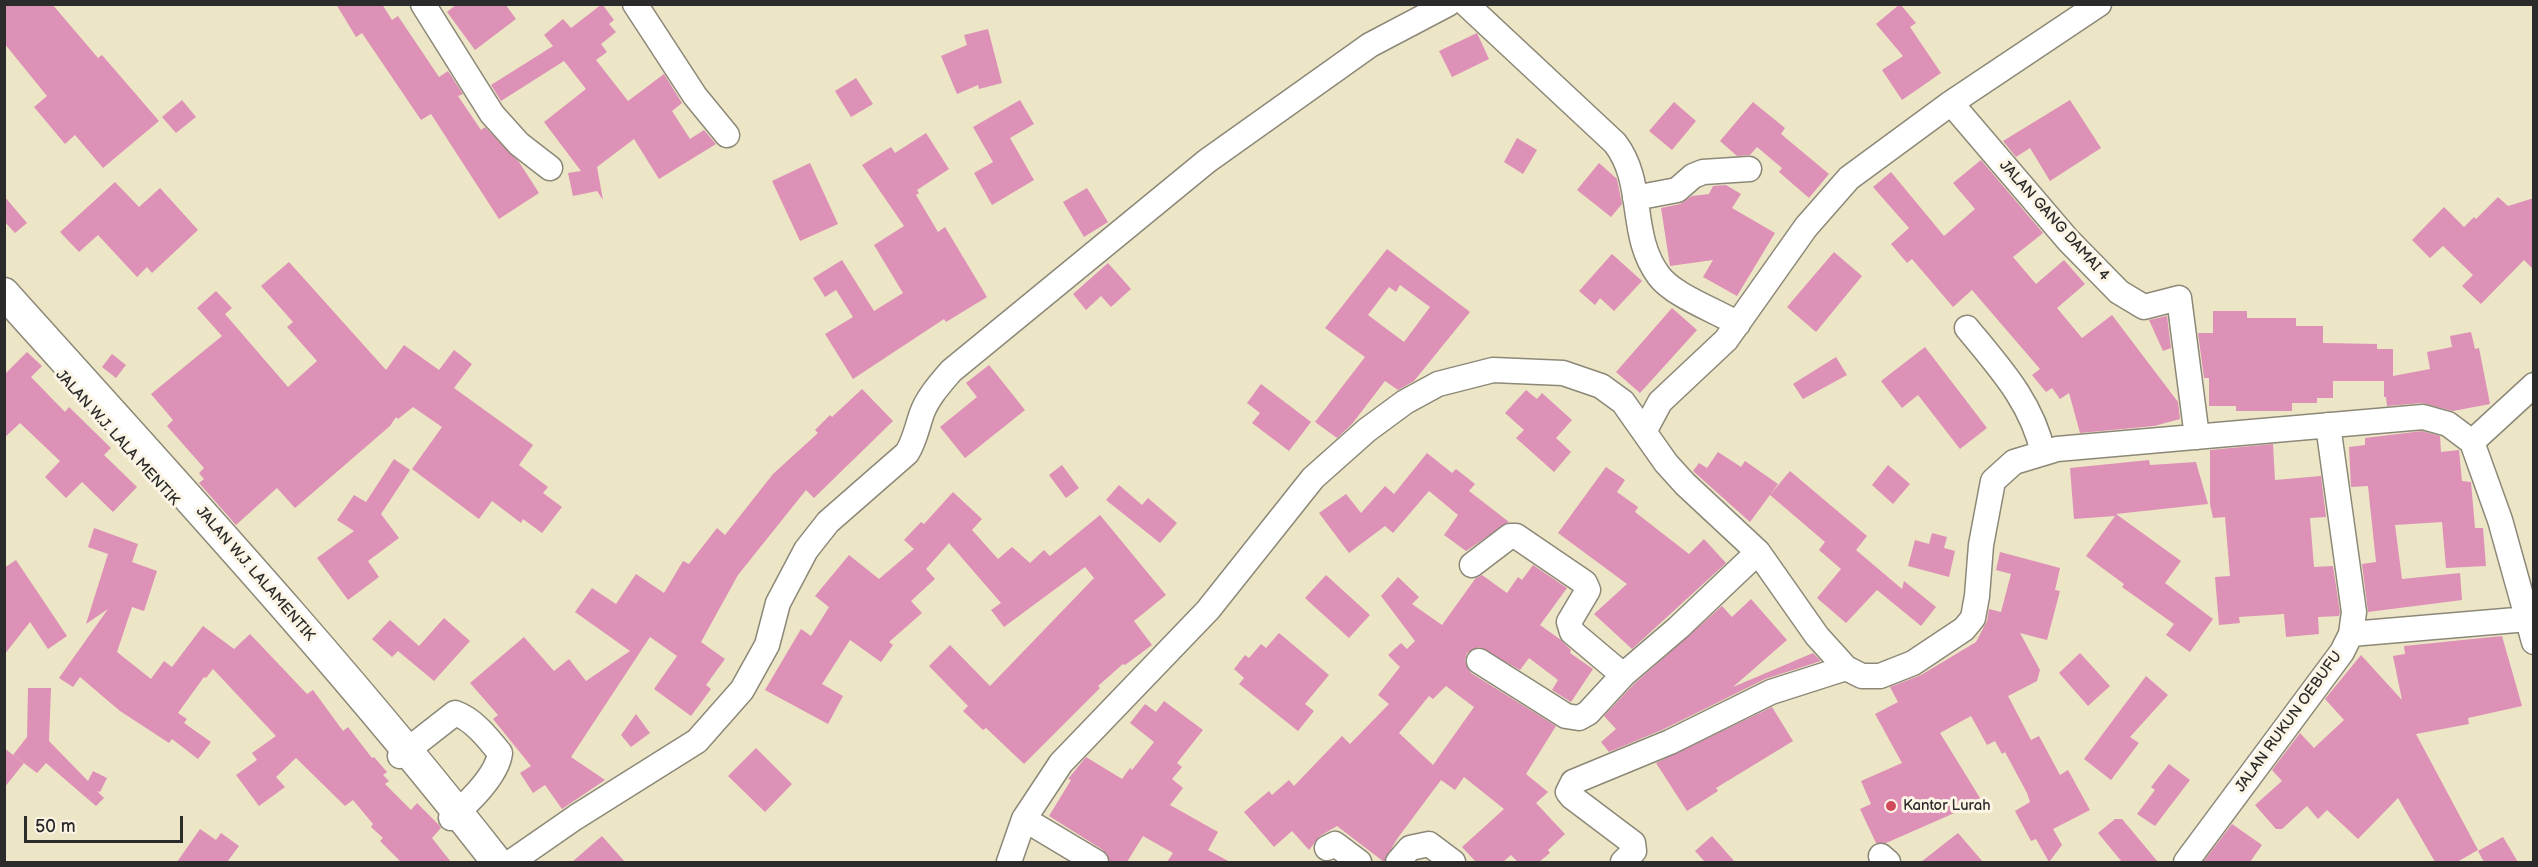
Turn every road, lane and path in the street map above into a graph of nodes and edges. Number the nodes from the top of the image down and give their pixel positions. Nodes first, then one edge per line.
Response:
1 (423, 4) edge
2 (635, 4) edge
3 (1448, 4) edge
4 (1466, 4) edge
5 (2099, 4) edge
6 (1951, 103) junction
7 (727, 135) dead end
8 (550, 168) dead end
9 (1749, 169) dead end
10 (1635, 198) junction
11 (4, 293) edge
12 (4, 315) edge
13 (1738, 324) junction
14 (1967, 328) dead end
15 (2534, 385) edge
16 (2328, 425) junction
17 (1645, 430) junction
18 (2197, 437) junction
19 (2472, 442) junction
20 (2043, 453) junction
21 (1758, 552) junction
22 (1472, 565) dead end
23 (2531, 630) edge
24 (2351, 634) junction
25 (1479, 661) dead end
26 (1846, 668) junction
27 (1623, 675) junction
28 (403, 753) junction
29 (455, 815) junction
30 (1024, 819) junction
31 (1327, 848) dead end
32 (485, 862) edge
33 (497, 862) edge
34 (511, 862) edge
35 (1009, 862) edge
36 (1096, 862) edge
37 (1359, 862) edge
38 (1398, 862) edge
39 (1453, 862) edge
40 (1623, 862) edge
41 (2186, 862) edge

1 - 8 street
2 - 7 street
3 - 34 street
4 - 10 street
5 - 6 street
6 - 13 street
6 - 18 street, JALAN GANG DAMAI 4
9 - 10 street
10 - 13 street
11 - 28 main road, JALAN W.J. LALAMENTIK
12 - 28 main road, JALAN W.J. LALA MENTIK
13 - 17 street
14 - 20 street
15 - 19 street
16 - 18 street
16 - 19 street
16 - 24 street, JALAN RUKUN OEBUFU
17 - 21 street
17 - 30 street
18 - 20 street
19 - 23 street
20 - 26 street
21 - 26 street
21 - 27 street
22 - 27 street
23 - 24 street
24 - 41 street, JALAN RUKUN OEBUFU
25 - 27 street
26 - 40 street
28 - 29 main road, JALAN W.J. LALA MENTIK
28 - 29 street
29 - 32 main road, JALAN W.J. LALA MENTIK
29 - 33 main road
30 - 35 street
30 - 36 street
31 - 37 street
38 - 39 street

